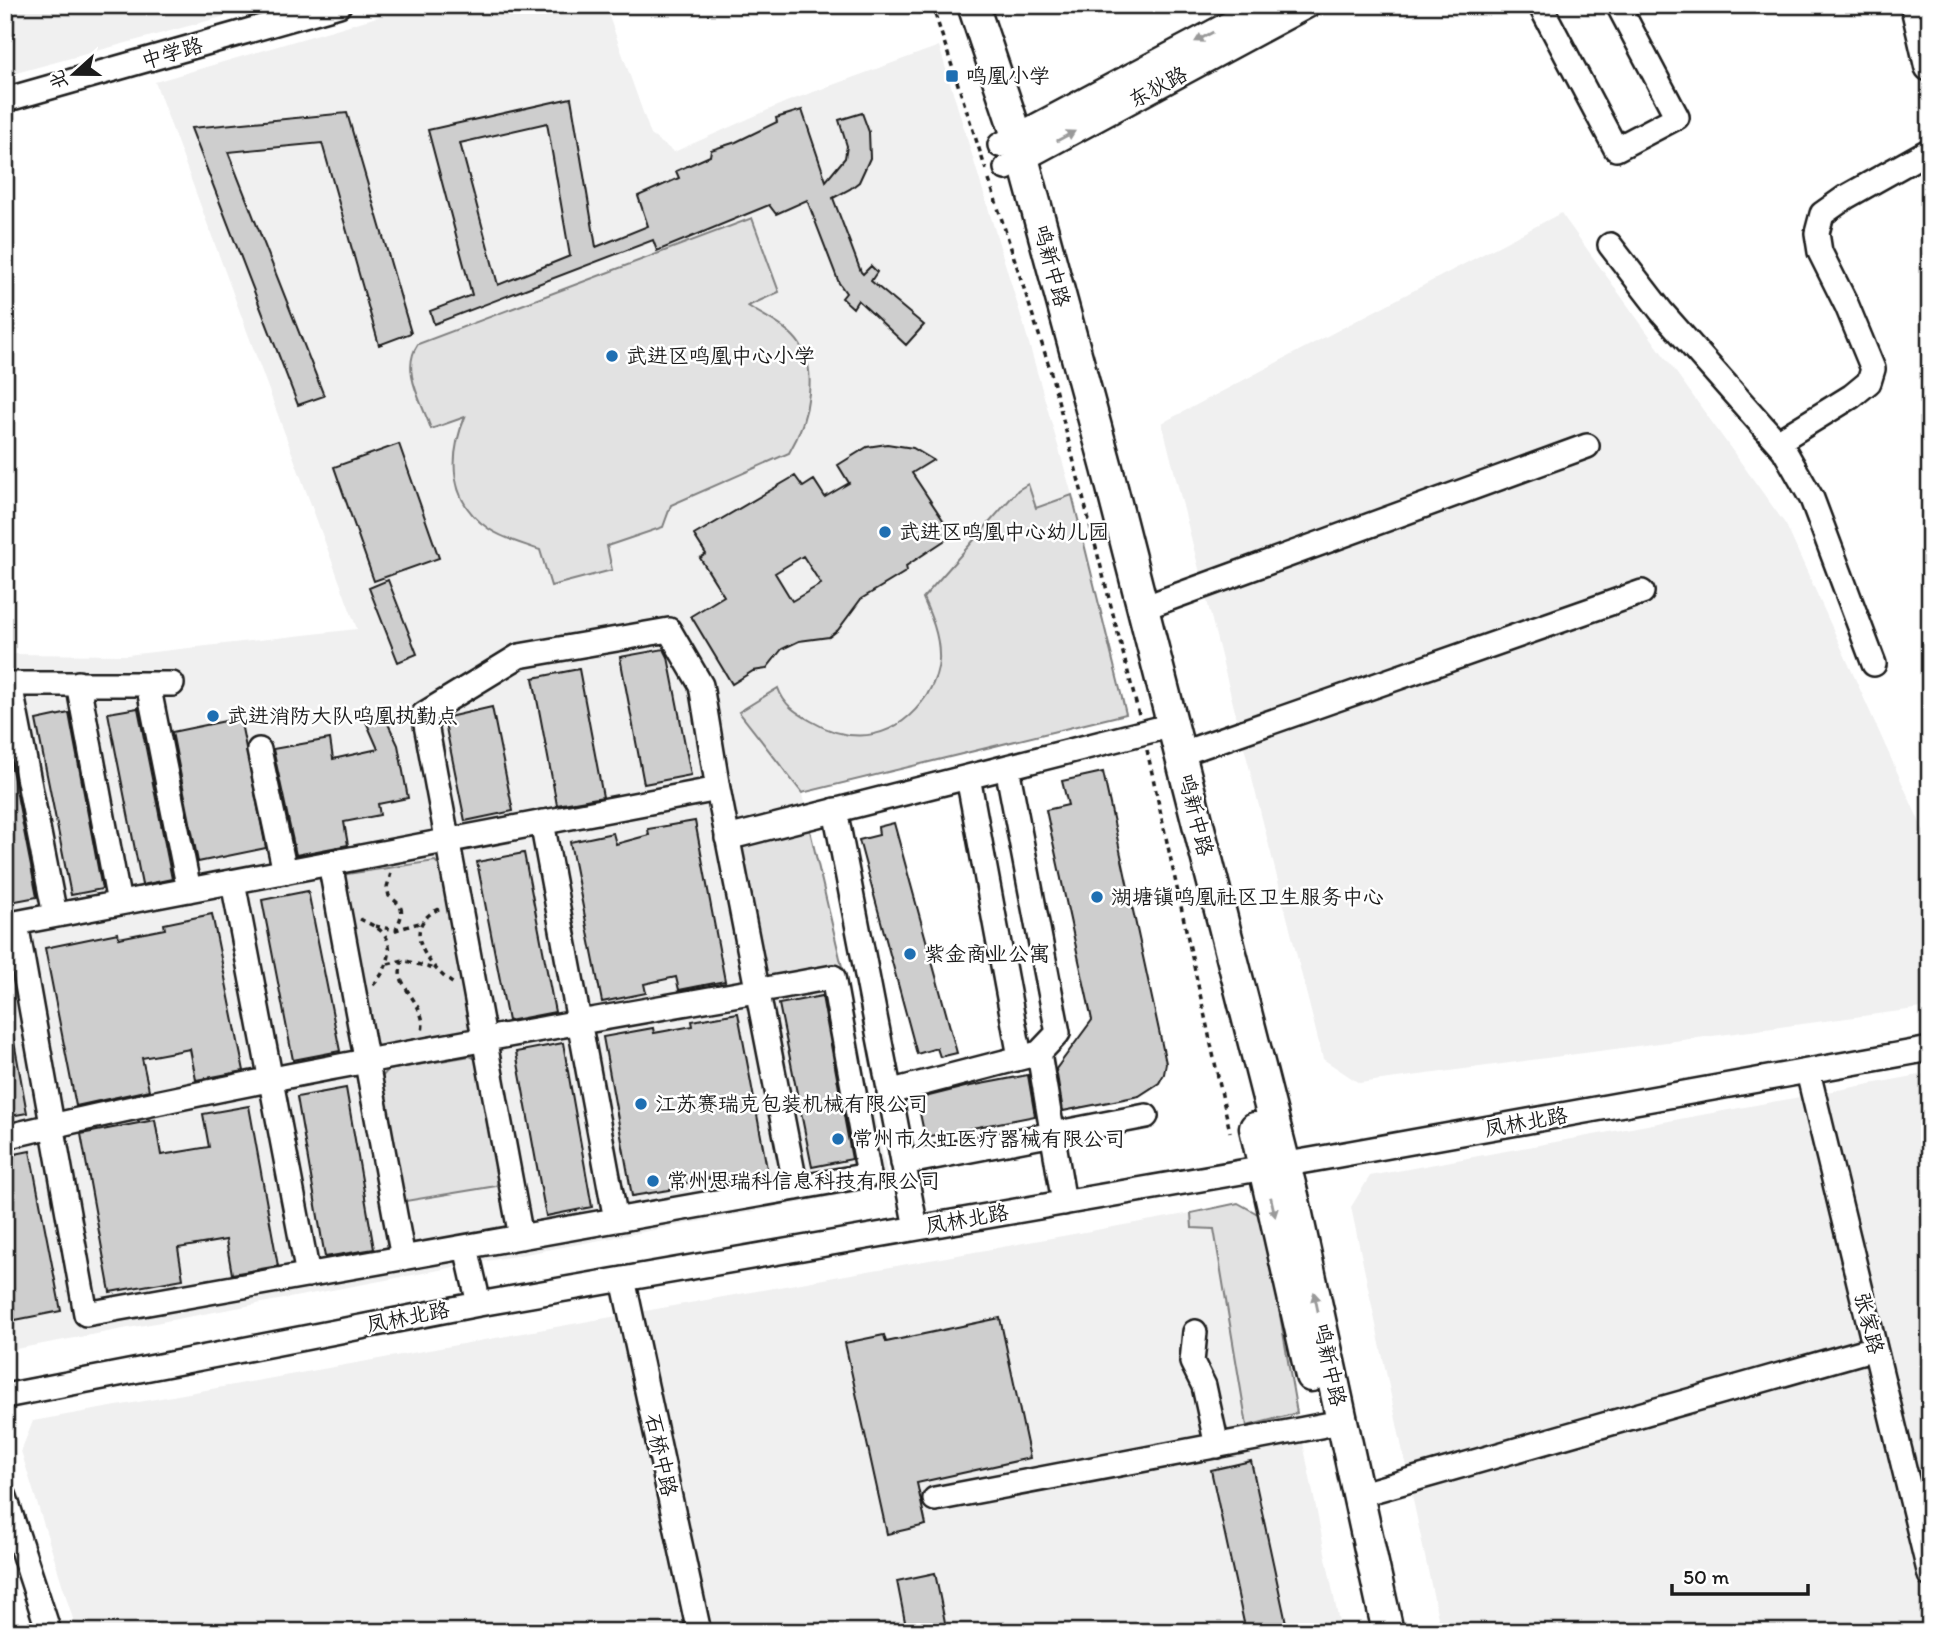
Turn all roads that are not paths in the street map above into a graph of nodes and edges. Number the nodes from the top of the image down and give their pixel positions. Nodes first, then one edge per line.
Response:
1 (339, 5) edge
2 (954, 5) edge
3 (973, 5) edge
4 (1264, 5) edge
5 (1309, 5) edge
6 (1540, 5) edge
7 (1618, 5) edge
8 (1916, 5) edge
9 (1930, 66) edge
10 (5, 100) edge
11 (1930, 150) edge
12 (1011, 152) junction
13 (1609, 245) dead end
14 (1779, 441) junction
15 (1587, 446) dead end
16 (1642, 592) dead end
17 (1143, 608) junction
18 (1874, 664) dead end
19 (78, 683) junction
20 (8, 684) edge
21 (148, 684) junction
22 (172, 684) dead end
23 (1158, 730) junction
24 (259, 750) dead end
25 (1180, 754) junction
26 (1007, 767) junction
27 (968, 777) junction
28 (718, 789) junction
29 (835, 810) junction
30 (542, 822) junction
31 (727, 838) junction
32 (448, 840) junction
33 (330, 863) junction
34 (285, 872) junction
35 (233, 882) junction
36 (189, 890) junction
37 (120, 903) junction
38 (55, 915) junction
39 (11, 924) edge
40 (757, 991) junction
41 (580, 1024) junction
42 (485, 1041) junction
43 (1930, 1049) edge
44 (1029, 1055) junction
45 (367, 1063) junction
46 (1808, 1072) junction
47 (271, 1080) junction
48 (889, 1092) junction
49 (1146, 1116) dead end
50 (53, 1126) junction
51 (1052, 1135) junction
52 (5, 1138) edge
53 (903, 1163) junction
54 (1275, 1166) junction
55 (796, 1188) junction
56 (1064, 1203) junction
57 (616, 1220) junction
58 (916, 1228) junction
59 (521, 1237) junction
60 (466, 1247) junction
61 (403, 1258) junction
62 (308, 1275) junction
63 (622, 1279) junction
64 (479, 1304) junction
65 (1195, 1332) dead end
66 (1875, 1349) junction
67 (5, 1396) edge
68 (1332, 1424) junction
69 (1217, 1446) junction
70 (1358, 1495) junction
71 (5, 1497) edge
72 (935, 1499) dead end
73 (1930, 1575) edge
74 (40, 1630) edge
75 (699, 1632) edge
76 (1368, 1632) edge
77 (1388, 1632) edge

1 - 10 street, 中学路
2 - 12 main road, 鸣新中路
3 - 12 main road, 鸣新中路
4 -> 12 street, 东狄路
12 -> 5 street, 东狄路
6 - 7 street
8 - 9 main road
11 - 14 street
12 - 17 main road, 鸣新中路
12 - 23 main road, 鸣新中路
13 - 14 street
14 - 18 street
15 - 17 street
16 - 25 street
17 - 23 main road, 鸣新中路
19 - 20 street
19 - 21 street
19 - 37 street
20 - 38 street
21 - 22 street
21 - 36 street
23 - 25 main road, 鸣新中路
23 - 26 street
23 - 54 main road, 鸣新中路
24 - 34 street
25 - 54 main road, 鸣新中路
26 - 27 street
26 - 44 street
27 - 29 street
27 - 44 street
28 - 30 street
28 - 31 street
28 - 32 street
29 - 31 street
29 - 48 street
30 - 32 street
30 - 41 street
31 - 40 street
32 - 33 street
32 - 42 street
33 - 34 street
33 - 45 street
34 - 35 street
35 - 36 street
35 - 47 street
36 - 37 street
37 - 38 street
38 - 39 street
39 - 50 street
40 - 41 street
40 - 55 street
40 - 55 street
41 - 42 street
41 - 57 street
42 - 45 street
42 - 59 street
43 - 46 street, 凤林北路
44 - 48 street
44 - 51 street
45 - 47 street
45 - 61 street
46 - 54 street, 凤林北路
46 - 66 street, 张家路
47 - 50 street
47 - 62 street
48 - 53 street
49 - 51 street
50 - 52 street
50 - 62 street
51 - 53 street
51 - 56 street
53 - 58 street
54 - 56 street, 凤林北路
54 - 68 main road, 鸣新中路
55 - 57 street
56 - 58 street, 凤林北路
57 - 59 street
58 - 63 street, 凤林北路
59 - 60 street
60 - 61 street
60 - 64 street
61 - 62 street
63 - 64 street, 凤林北路
63 - 75 street, 石桥中路
64 - 67 street, 凤林北路
65 - 69 street
66 - 70 street
66 - 73 street, 张家路
68 - 69 street
68 - 70 main road, 鸣新中路
68 - 76 main road, 鸣新中路
69 - 72 street
70 - 77 main road, 鸣新中路
71 - 74 street

